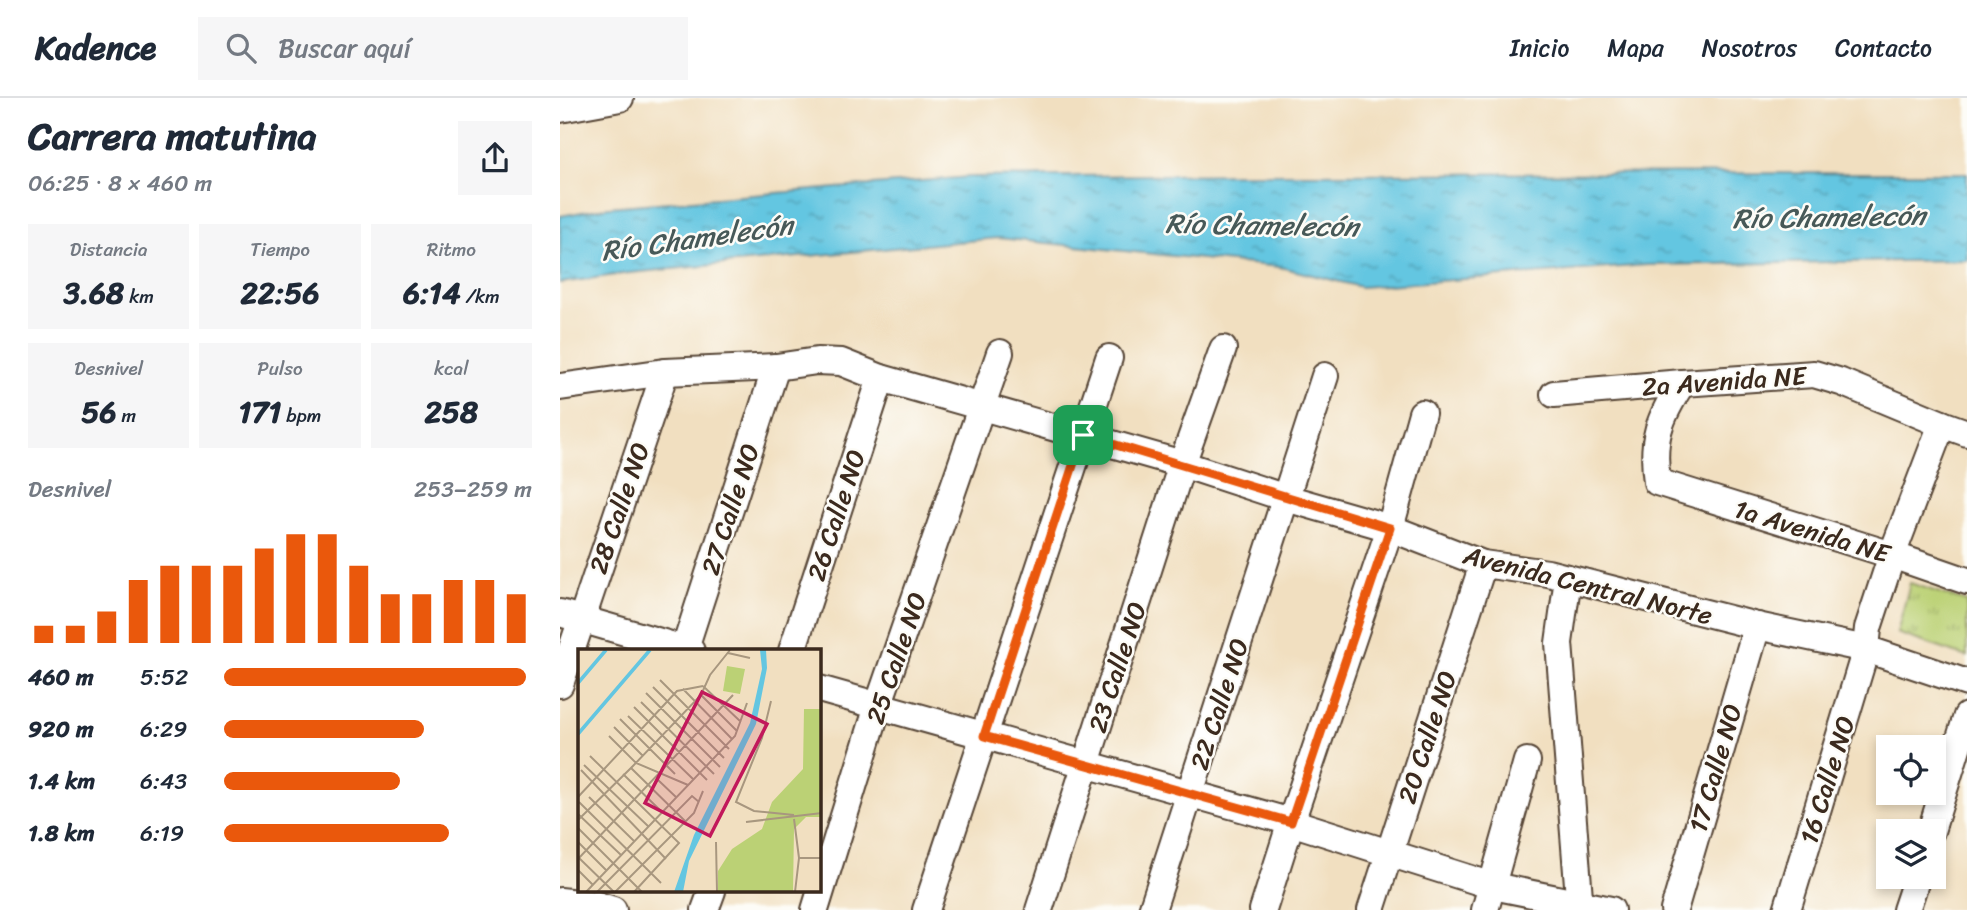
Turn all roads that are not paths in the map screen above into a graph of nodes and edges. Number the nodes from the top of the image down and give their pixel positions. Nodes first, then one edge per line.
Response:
1 (620, 98) edge
2 (560, 108) edge
3 (1223, 349) dead end
4 (1000, 353) dead end
5 (1109, 358) dead end
6 (776, 367) junction
7 (665, 372) junction
8 (1325, 376) dead end
9 (881, 378) junction
10 (1682, 383) junction
11 (560, 387) edge
12 (1554, 394) dead end
13 (982, 408) junction
14 (1422, 413) dead end
15 (1942, 425) junction
16 (1967, 433) edge
17 (1083, 435) junction
18 (1182, 464) junction
19 (1286, 498) junction
20 (1390, 528) junction
21 (1892, 555) junction
22 (1483, 564) junction
23 (1568, 578) junction
24 (1967, 581) edge
25 (571, 616) edge
26 (1757, 626) junction
27 (684, 649) edge
28 (687, 649) edge
29 (793, 649) edge
30 (1866, 649) junction
31 (1967, 683) edge
32 (560, 684) edge
33 (821, 689) edge
34 (878, 706) junction
35 (1967, 716) edge
36 (984, 736) junction
37 (1527, 761) dead end
38 (1086, 764) junction
39 (1189, 793) junction
40 (1935, 819) edge
41 (1291, 822) junction
42 (1390, 853) junction
43 (1913, 889) edge
44 (821, 891) edge
45 (712, 892) edge
46 (821, 892) edge
47 (1489, 898) edge
48 (560, 901) edge
49 (604, 902) edge
50 (1580, 907) edge
51 (705, 910) edge
52 (815, 910) edge
53 (926, 910) edge
54 (1039, 910) edge
55 (1152, 910) edge
56 (1263, 910) edge
57 (1371, 910) edge
58 (1611, 910) edge
59 (1674, 910) edge
60 (1787, 910) edge
61 (1906, 910) edge

1 - 2 street
3 - 18 street, 23 Calle NO
4 - 13 street, 25 Calle NO
5 - 17 street
6 - 7 street, Avenida Central Norte
6 - 9 street, Avenida Central Norte
6 - 28 street, 27 Calle NO
7 - 11 street, Avenida Central Norte
7 - 25 street, 28 Calle NO
8 - 19 street, 22 Calle NO
9 - 13 street, Avenida Central Norte
9 - 29 street, 26 Calle NO
10 - 12 street, 2a Avenida NE
10 - 15 street, 2a Avenida NE
10 - 21 street, 1a Avenida NE
13 - 17 street, Avenida Central Norte
13 - 34 street, 25 Calle NO
14 - 20 street
15 - 16 street, 2a Avenida NE
15 - 21 street, 16 Calle NO
17 - 18 street, Avenida Central Norte
17 - 36 street
18 - 19 street, Avenida Central Norte
18 - 38 street, 23 Calle NO
19 - 20 street, Avenida Central Norte
19 - 39 street, 22 Calle NO
20 - 22 street, Avenida Central Norte
20 - 41 street
21 - 24 street, 1a Avenida NE
21 - 30 street, 16 Calle NO
22 - 23 street, Avenida Central Norte
22 - 42 street, 20 Calle NO
23 - 26 street, Avenida Central Norte
23 - 50 street
25 - 27 street
25 - 32 street, 28 Calle NO
26 - 30 street, Avenida Central Norte
26 - 59 street, 17 Calle NO
30 - 31 street, Avenida Central Norte
30 - 60 street, 16 Calle NO
33 - 34 street
34 - 36 street
34 - 44 street, 25 Calle NO
35 - 40 street
36 - 38 street
36 - 53 street
37 - 47 street
38 - 39 street
38 - 54 street, 23 Calle NO
39 - 41 street
39 - 55 street, 22 Calle NO
41 - 42 street
41 - 56 street
42 - 47 street
42 - 57 street, 20 Calle NO
43 - 61 street
45 - 51 street
46 - 52 street, 25 Calle NO
47 - 50 street
48 - 49 street
50 - 58 street

